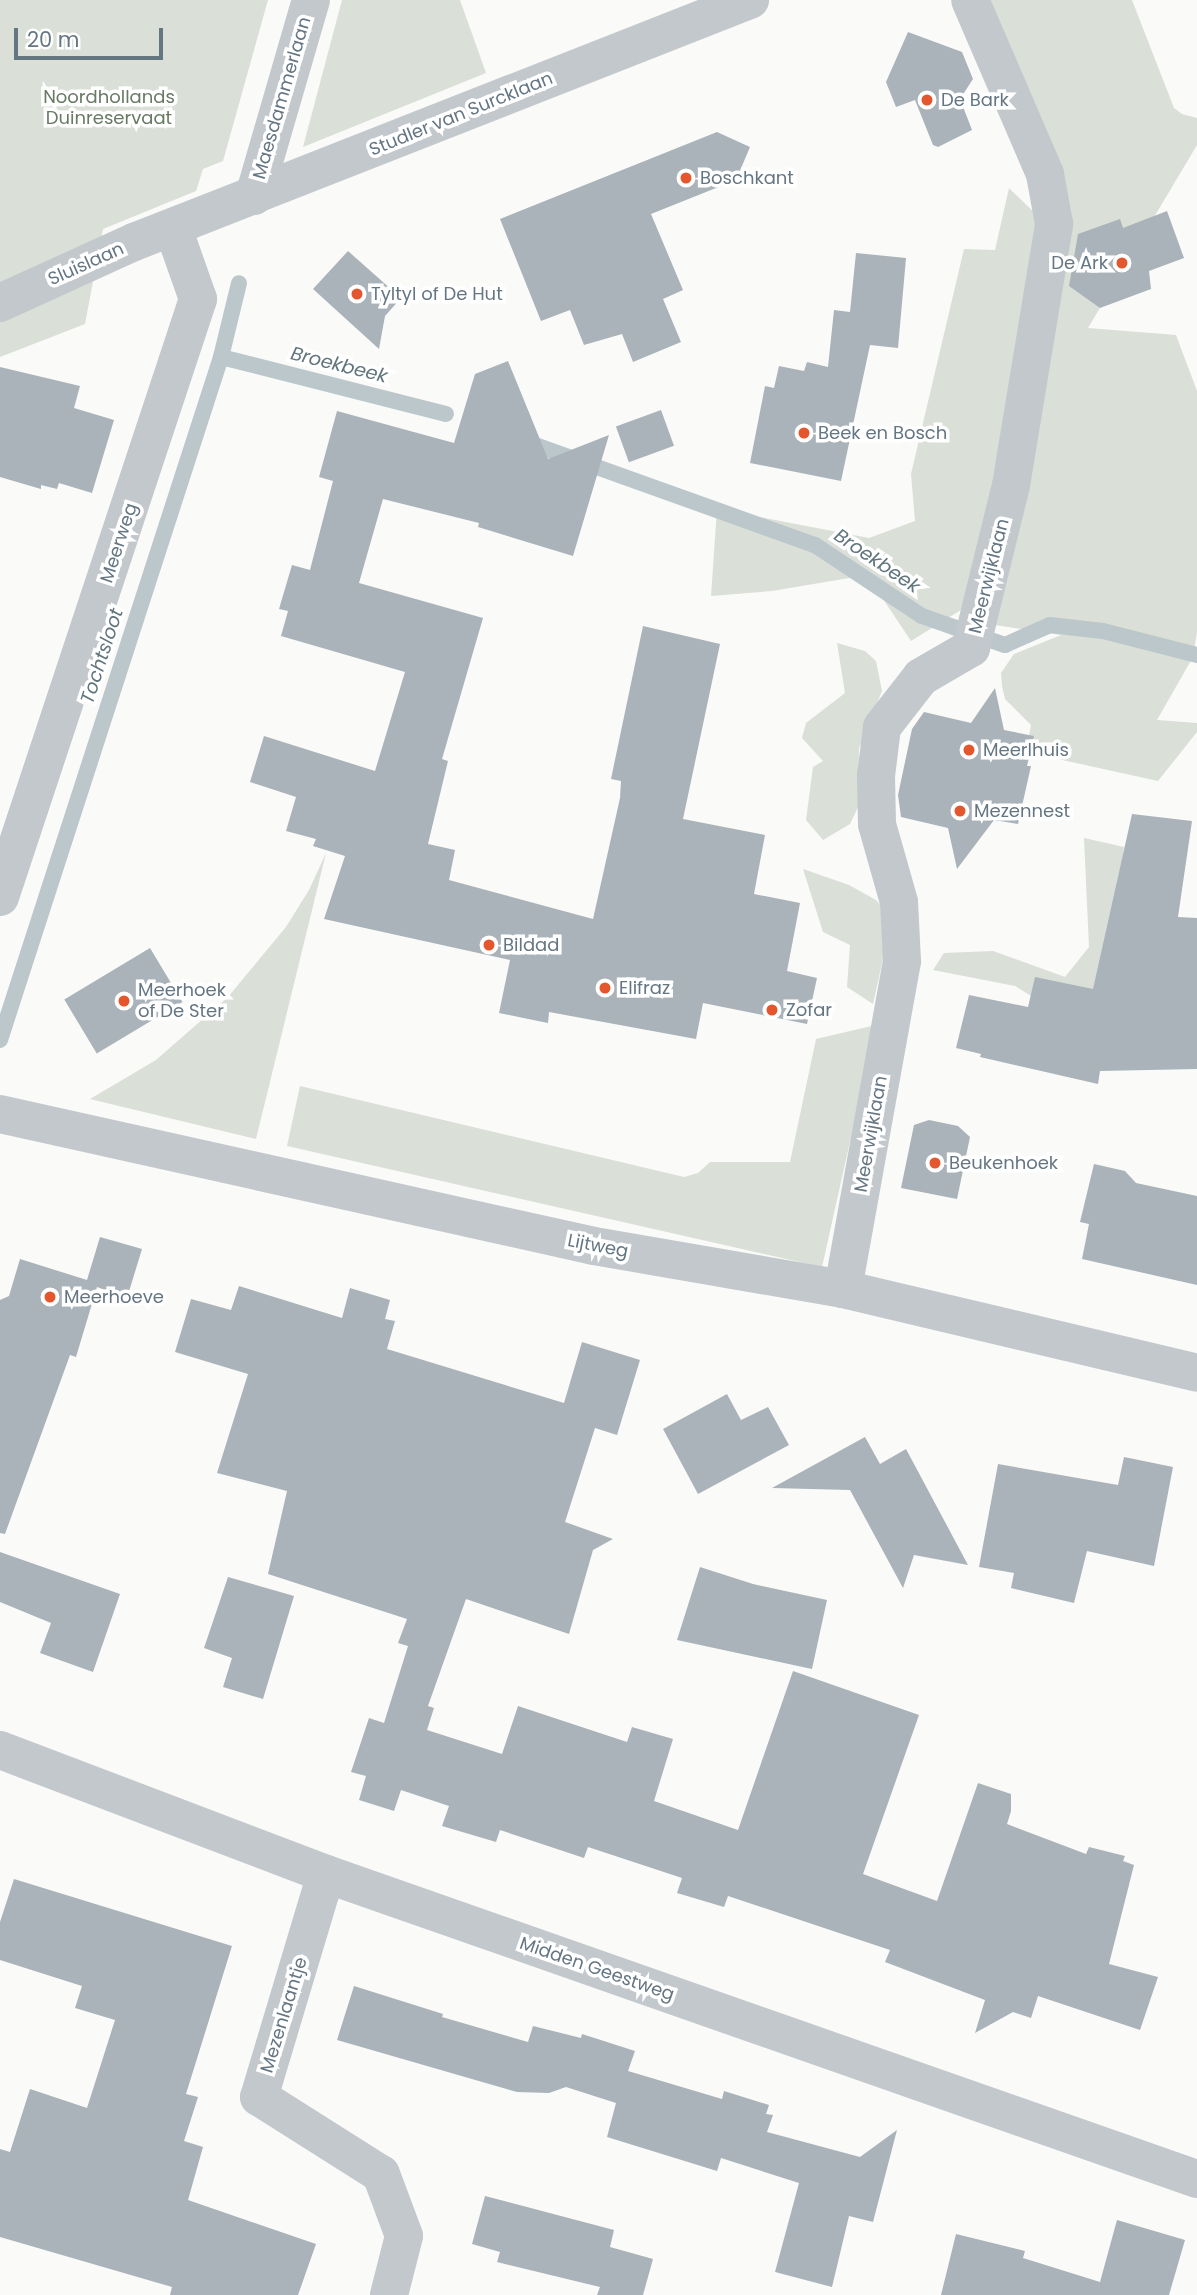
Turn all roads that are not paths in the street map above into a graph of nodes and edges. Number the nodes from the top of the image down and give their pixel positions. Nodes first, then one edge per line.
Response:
1 (311, 0) edge
2 (750, 0) edge
3 (970, 0) edge
4 (254, 196) junction
5 (173, 228) junction
6 (0, 303) edge
7 (0, 897) edge
8 (0, 1114) edge
9 (844, 1289) junction
10 (1197, 1373) edge
11 (0, 1750) edge
12 (326, 1874) junction
13 (1197, 2179) edge
14 (389, 2295) edge

1 - 4 street, Maesdammerlaan
2 - 4 street, Studler van Surcklaan
3 - 9 street, Meerwijklaan
4 - 5 street, Studler van Surcklaan
5 - 6 street, Sluislaan
5 - 7 street, Meerweg
8 - 9 street, Lijtweg
9 - 10 street, Lijtweg
11 - 12 street, Midden Geestweg
12 - 13 street, Midden Geestweg
12 - 14 street, Mezenlaantje

